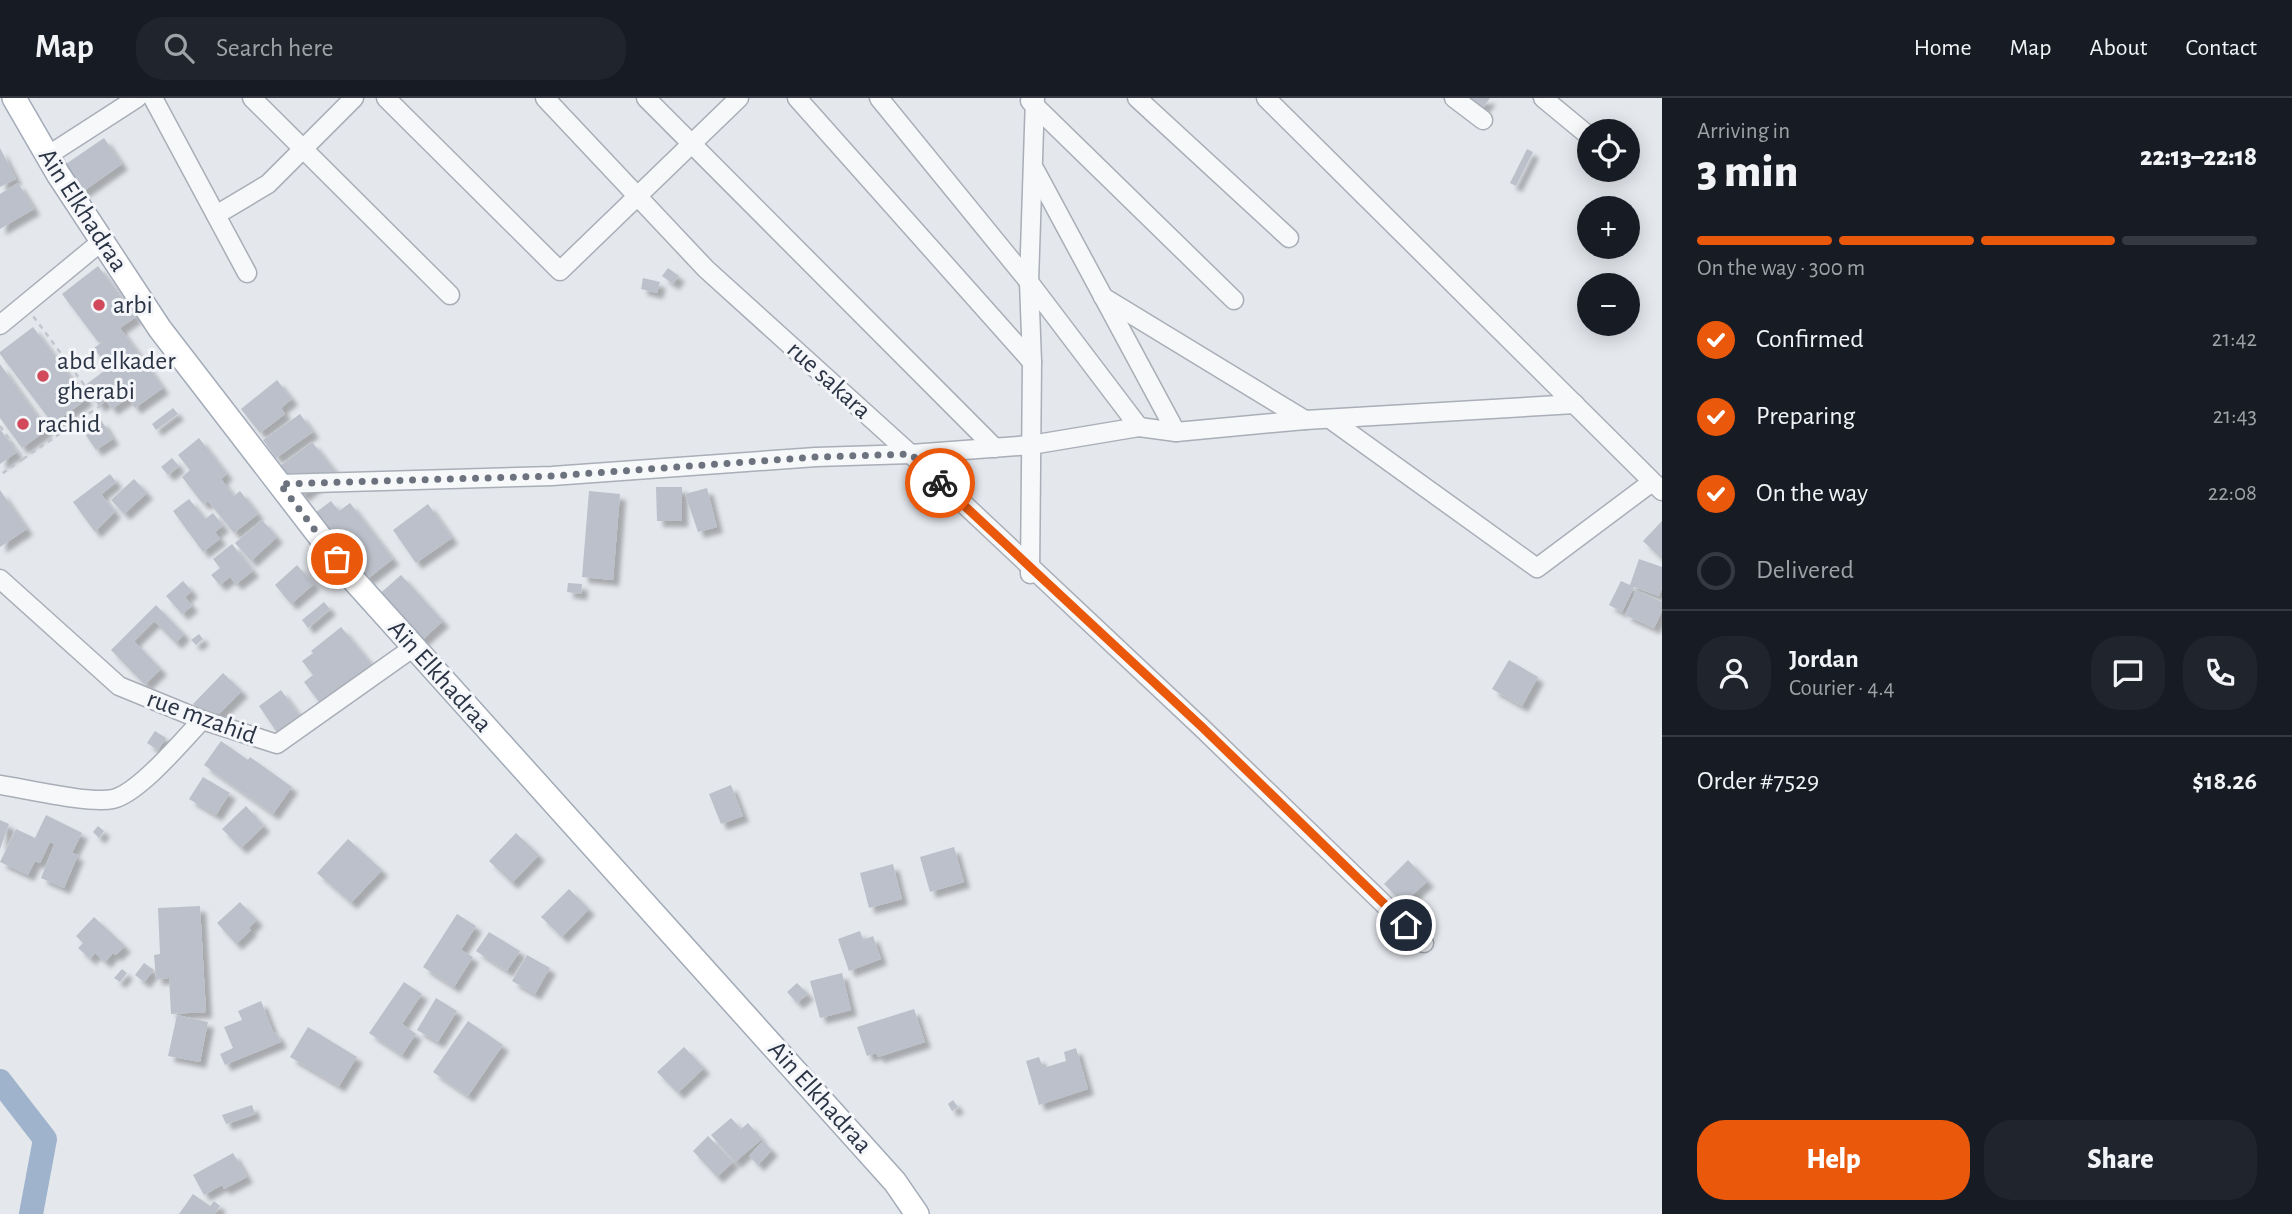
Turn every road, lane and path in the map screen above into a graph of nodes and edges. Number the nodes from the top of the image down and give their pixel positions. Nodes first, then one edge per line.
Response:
1 (14, 98) edge
2 (137, 98) edge
3 (153, 98) edge
4 (252, 98) edge
5 (354, 98) edge
6 (386, 98) edge
7 (545, 98) edge
8 (646, 98) edge
9 (738, 98) edge
10 (797, 98) edge
11 (879, 98) edge
12 (1137, 98) edge
13 (1266, 98) edge
14 (1454, 98) edge
15 (1543, 98) edge
16 (1033, 101) edge
17 (1483, 120) dead end
18 (1577, 126) edge
19 (692, 143) junction
20 (303, 149) junction
21 (47, 156) junction
22 (1034, 167) junction
23 (638, 196) junction
24 (216, 215) junction
25 (1289, 238) dead end
26 (102, 241) junction
27 (247, 273) dead end
28 (1028, 282) junction
29 (450, 295) dead end
30 (1103, 297) junction
31 (1234, 300) dead end
32 (25, 305) junction
33 (0, 326) edge
34 (1032, 362) junction
35 (1575, 404) junction
36 (1330, 419) junction
37 (1306, 420) junction
38 (0, 426) edge
39 (1139, 427) junction
40 (1176, 432) junction
41 (1031, 445) junction
42 (995, 448) junction
43 (911, 454) junction
44 (23, 458) junction
45 (0, 475) edge
46 (280, 484) junction
47 (1657, 486) edge
48 (1030, 574) junction
49 (0, 579) edge
50 (414, 647) junction
51 (202, 720) junction
52 (0, 785) edge
53 (1424, 943) dead end
54 (917, 1214) edge

1 - 21 main road, Aïn Elkhadraa
2 - 21 street
3 - 24 street
4 - 20 street
5 - 20 street
6 - 23 street
7 - 23 street, rue sakara
8 - 19 street
9 - 19 street
10 - 34 street
11 - 28 street
12 - 25 street
13 - 35 street
14 - 17 street
15 - 18 street
16 - 22 street
16 - 31 street
19 - 23 street
19 - 42 street
20 - 24 street
20 - 29 street
21 - 26 main road, Aïn Elkhadraa
22 - 28 street
22 - 30 street
23 - 43 street, rue sakara
24 - 27 street
26 - 32 street
26 - 46 main road, Aïn Elkhadraa
28 - 34 street
28 - 39 street
30 - 37 street
30 - 40 street
32 - 33 street
32 - 44 path
34 - 41 street
35 - 36 street
35 - 47 street
36 - 37 street
36 - 47 street
37 - 40 street
38 - 44 path
39 - 40 street
39 - 41 street
41 - 42 street
41 - 48 street
42 - 43 street
43 - 46 street
43 - 48 street, rue sakara
44 - 45 path
46 - 50 main road, Aïn Elkhadraa
48 - 53 street, rue sakara
49 - 51 street, rue mzahid
50 - 51 street, rue mzahid
50 - 54 main road, Aïn Elkhadraa
51 - 52 street

